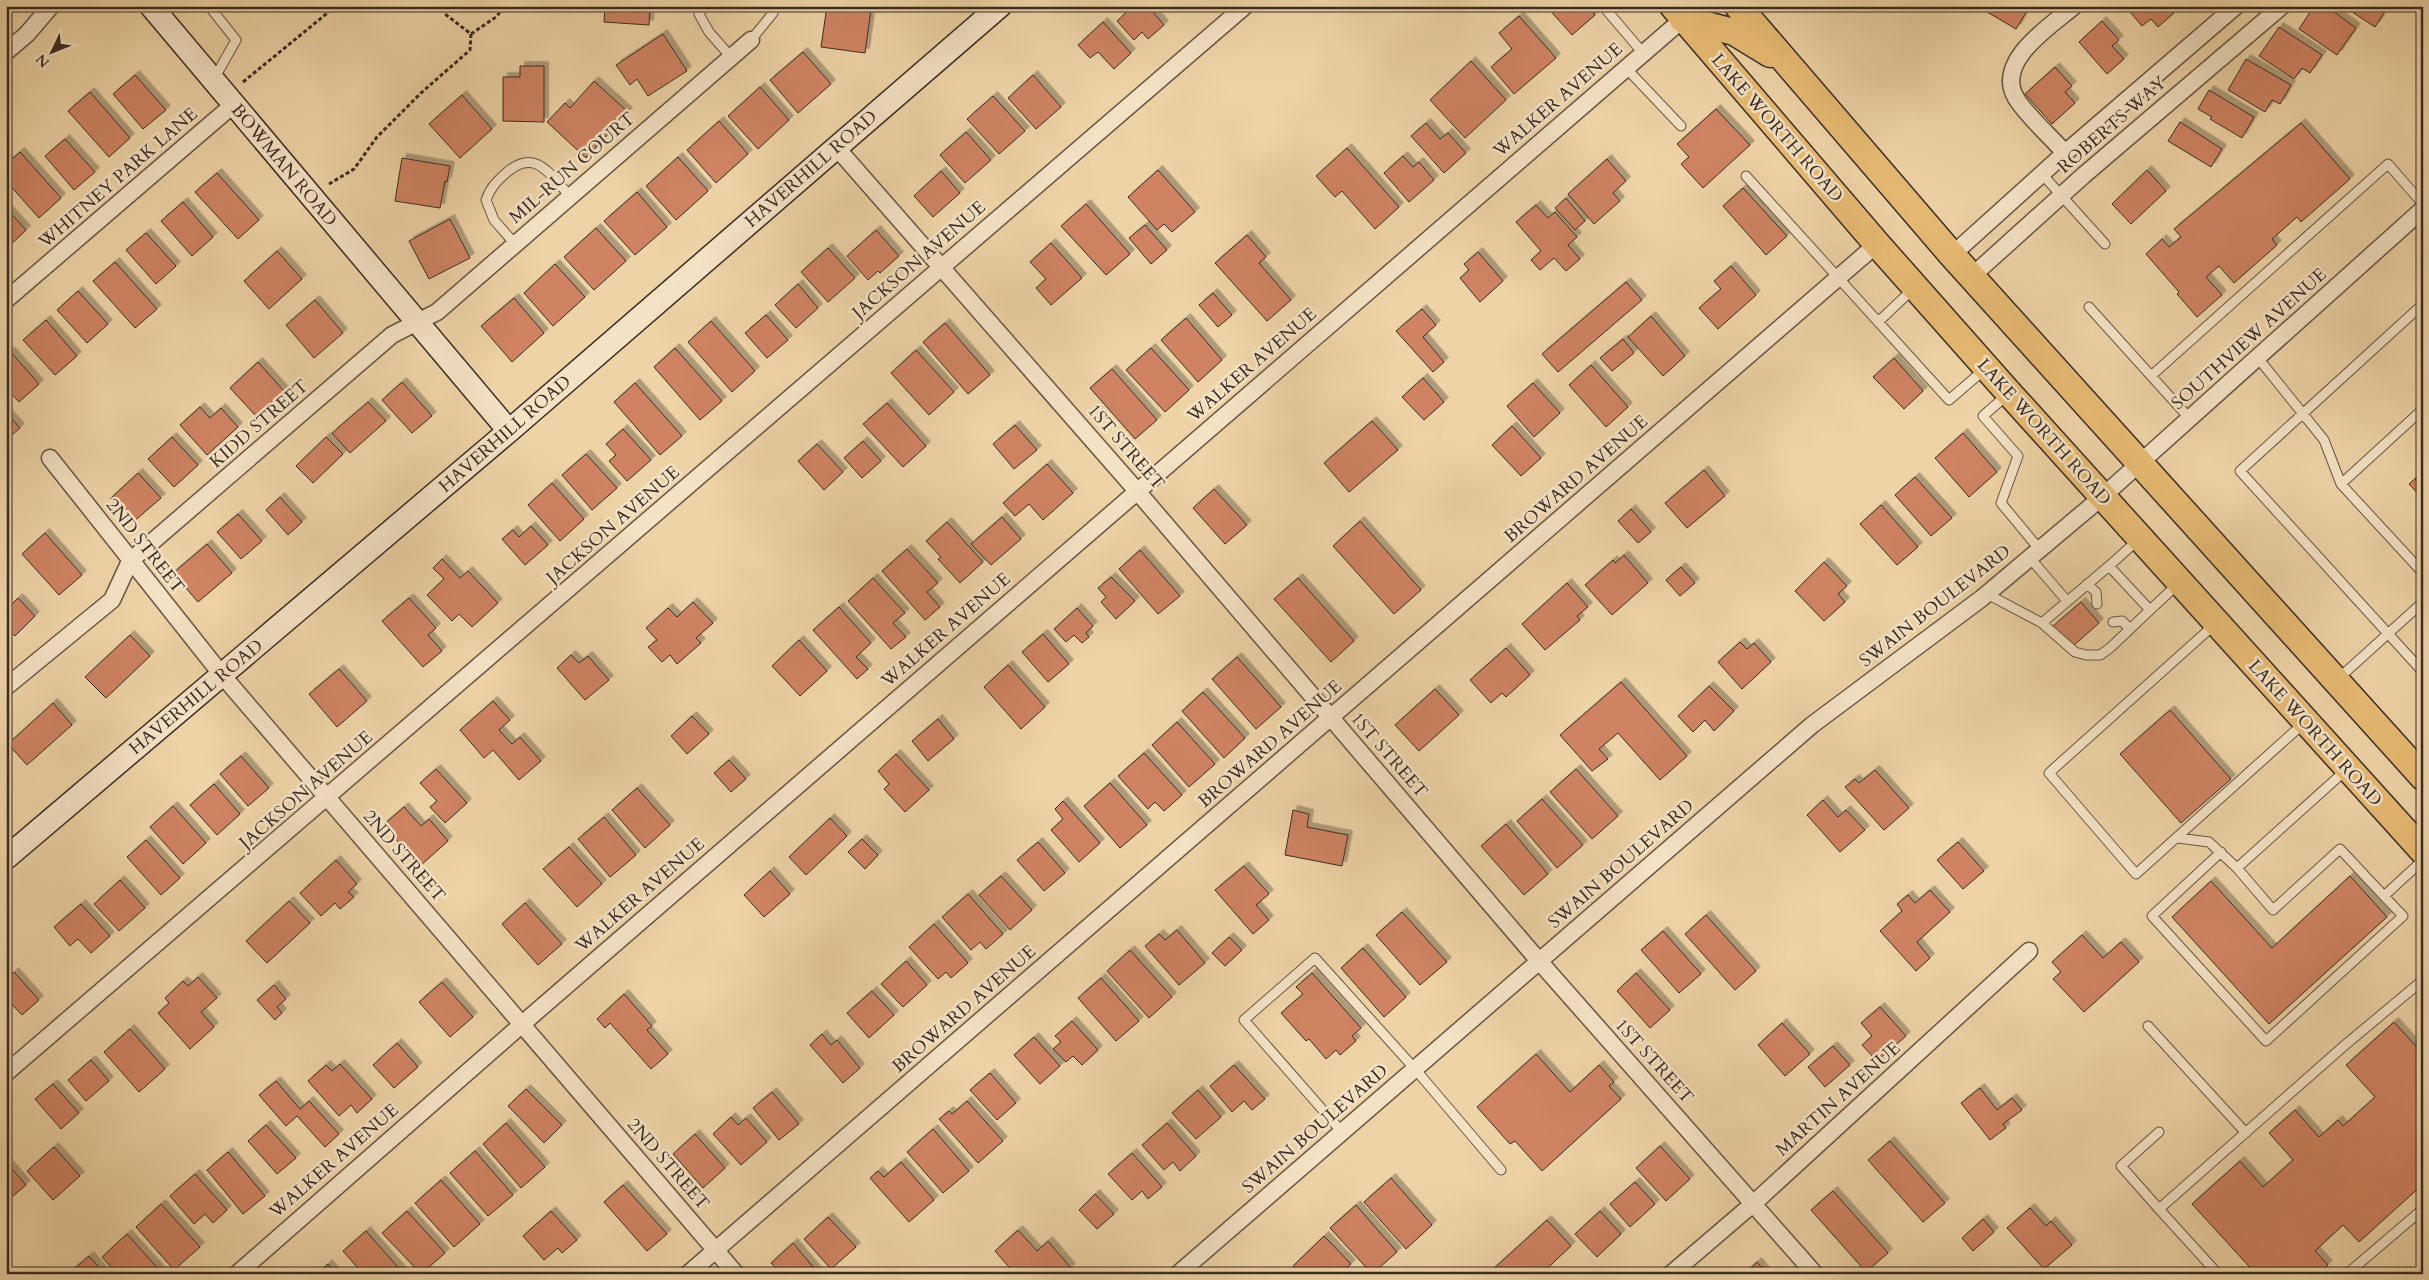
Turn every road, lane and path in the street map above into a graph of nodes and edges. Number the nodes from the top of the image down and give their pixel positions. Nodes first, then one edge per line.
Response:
1 (51, 6) edge
2 (151, 6) edge
3 (209, 6) edge
4 (336, 6) edge
5 (440, 6) edge
6 (505, 6) edge
7 (704, 6) edge
8 (770, 6) edge
9 (1000, 6) edge
10 (1245, 6) edge
11 (1603, 6) edge
12 (1738, 6) edge
13 (2074, 6) edge
14 (2236, 6) edge
15 (2282, 6) edge
16 (1678, 12) edge
17 (472, 34) junction
18 (751, 40) joint
19 (6, 52) edge
20 (1643, 53) junction
21 (731, 58) junction
22 (1788, 64) junction
23 (1626, 68) junction
24 (213, 81) junction
25 (243, 82) dead end
26 (233, 105) junction
27 (1681, 126) dead end
28 (836, 147) junction
29 (2064, 153) junction
30 (2042, 174) junction
31 (1746, 176) dead end
32 (329, 184) dead end
33 (570, 196) junction
34 (2061, 196) junction
35 (2423, 204) edge
36 (2423, 209) edge
37 (515, 244) junction
38 (1877, 244) junction
39 (2105, 244) dead end
40 (1952, 255) junction
41 (942, 266) junction
42 (1971, 277) junction
43 (1838, 278) junction
44 (1915, 287) junction
45 (6, 300) edge
46 (2423, 304) edge
47 (2089, 307) dead end
48 (1878, 322) junction
49 (418, 323) junction
50 (2258, 358) junction
51 (1987, 368) junction
52 (2151, 376) junction
53 (2009, 393) junction
54 (2423, 409) edge
55 (2304, 412) junction
56 (2190, 420) junction
57 (510, 431) junction
58 (50, 458) dead end
59 (2139, 464) junction
60 (2341, 484) junction
61 (1137, 492) junction
62 (2102, 498) junction
63 (2140, 539) junction
64 (2035, 554) junction
65 (130, 561) junction
66 (2109, 566) junction
67 (2423, 573) edge
68 (2180, 583) junction
69 (2088, 584) junction
70 (2096, 592) junction
71 (1987, 594) junction
72 (2105, 597) dead end
73 (2067, 601) junction
74 (2423, 602) edge
75 (2097, 604) dead end
76 (2150, 610) junction
77 (2119, 619) dead end
78 (2042, 623) junction
79 (2216, 623) junction
80 (2130, 630) junction
81 (2388, 634) junction
82 (2423, 672) edge
83 (222, 675) junction
84 (2336, 681) junction
85 (6, 687) edge
86 (1331, 718) junction
87 (2306, 722) junction
88 (2348, 768) junction
89 (2423, 777) edge
90 (328, 798) junction
91 (2178, 838) junction
92 (2423, 851) edge
93 (2221, 852) junction
94 (6, 858) edge
95 (2423, 860) edge
96 (2237, 868) junction
97 (2384, 896) junction
98 (2029, 951) dead end
99 (1539, 961) junction
100 (2423, 980) edge
101 (521, 1024) junction
102 (2148, 1026) dead end
103 (1415, 1069) junction
104 (6, 1073) edge
105 (1342, 1132) junction
106 (2159, 1132) dead end
107 (2246, 1133) junction
108 (1500, 1170) dead end
109 (1754, 1203) junction
110 (2159, 1209) junction
111 (2423, 1209) edge
112 (716, 1250) junction
113 (237, 1274) edge
114 (688, 1274) edge
115 (736, 1274) edge
116 (1178, 1274) edge
117 (1671, 1274) edge
118 (1816, 1274) edge
119 (2218, 1274) edge
120 (2347, 1274) edge

1 - 19 street
2 - 24 street, BOWMAN ROAD
3 - 24 lane
4 - 25 path
5 - 17 path
6 - 17 path
7 - 21 lane
8 - 18 lane
9 - 28 street, HAVERHILL ROAD
10 - 41 street, JACKSON AVENUE
11 - 20 lane
12 - 22 main road
13 - 29 street
14 - 29 street, ROBERTS WAY
15 - 34 street, ROBERTS WAY
16 - 20 street, WALKER AVENUE
16 - 22 main road
16 - 38 main road, LAKE WORTH ROAD
17 - 32 path
18 - 21 street, MIL-RUN COURT
20 - 23 street, WALKER AVENUE
21 - 33 street, MIL-RUN COURT
22 - 40 main road
23 - 27 lane
23 - 61 street, WALKER AVENUE
24 - 26 street, BOWMAN ROAD
26 - 45 street, WHITNEY PARK LANE
26 - 49 street, BOWMAN ROAD
28 - 41 street, 1ST STREET
28 - 57 street, HAVERHILL ROAD
29 - 30 street, ROBERTS WAY
30 - 34 lane
30 - 40 street, ROBERTS WAY
31 - 43 lane
33 - 37 street, MIL-RUN COURT
33 - 37 lane
34 - 39 lane
34 - 42 street, ROBERTS WAY
35 - 52 lane
36 - 50 street, SOUTHVIEW AVENUE
37 - 49 street, MIL-RUN COURT
38 - 43 street, BROWARD AVENUE
38 - 44 main road, LAKE WORTH ROAD
40 - 42 main road
41 - 61 street, 1ST STREET
41 - 90 street, JACKSON AVENUE
42 - 59 main road
43 - 48 lane
43 - 86 street, BROWARD AVENUE
44 - 48 lane
44 - 51 main road, LAKE WORTH ROAD
46 - 55 lane
47 - 52 lane
48 - 51 lane
49 - 57 street, BOWMAN ROAD
49 - 65 street, KIDD STREET
50 - 55 lane
50 - 56 street, SOUTHVIEW AVENUE
51 - 53 main road, LAKE WORTH ROAD
52 - 56 lane
53 - 62 main road, LAKE WORTH ROAD
53 - 64 lane
54 - 60 lane
55 - 60 lane
55 - 81 lane
56 - 59 street, SOUTHVIEW AVENUE
57 - 83 street, HAVERHILL ROAD
58 - 65 street, 2ND STREET
59 - 62 street, SOUTHVIEW AVENUE
59 - 84 main road
60 - 67 lane
61 - 86 street, 1ST STREET
61 - 101 street, WALKER AVENUE
62 - 63 main road, LAKE WORTH ROAD
62 - 64 street, SWAIN BOULEVARD
63 - 66 lane
63 - 68 main road, LAKE WORTH ROAD
64 - 71 street, SWAIN BOULEVARD
64 - 73 lane
65 - 83 street, 2ND STREET
65 - 85 street
66 - 69 lane
66 - 76 lane
68 - 76 lane
68 - 79 main road, LAKE WORTH ROAD
69 - 70 lane
69 - 73 lane
70 - 72 lane
70 - 75 lane
71 - 78 lane
71 - 99 street, SWAIN BOULEVARD
73 - 78 lane
74 - 81 lane
76 - 80 lane
77 - 80 lane
78 - 80 lane
79 - 87 main road, LAKE WORTH ROAD
79 - 91 lane
81 - 82 lane
81 - 84 lane
83 - 90 street, 2ND STREET
83 - 94 street, HAVERHILL ROAD
84 - 89 main road
86 - 99 street, 1ST STREET
86 - 112 street, BROWARD AVENUE
87 - 88 main road, LAKE WORTH ROAD
87 - 91 lane
88 - 92 main road, LAKE WORTH ROAD
88 - 96 lane
90 - 101 street, 2ND STREET
90 - 104 street, JACKSON AVENUE
91 - 93 lane
93 - 96 lane
93 - 97 lane
95 - 97 lane
96 - 97 lane
98 - 109 street, MARTIN AVENUE
99 - 103 street, SWAIN BOULEVARD
99 - 109 street, 1ST STREET
100 - 107 lane
101 - 112 street, 2ND STREET
101 - 113 street, WALKER AVENUE
102 - 107 lane
103 - 105 street, SWAIN BOULEVARD
103 - 105 lane
103 - 108 lane
105 - 116 street, SWAIN BOULEVARD
106 - 110 lane
107 - 110 lane
109 - 117 street, MARTIN AVENUE
109 - 118 street, 1ST STREET
110 - 119 lane
111 - 120 lane
112 - 114 street, BROWARD AVENUE
112 - 115 street, 2ND STREET

